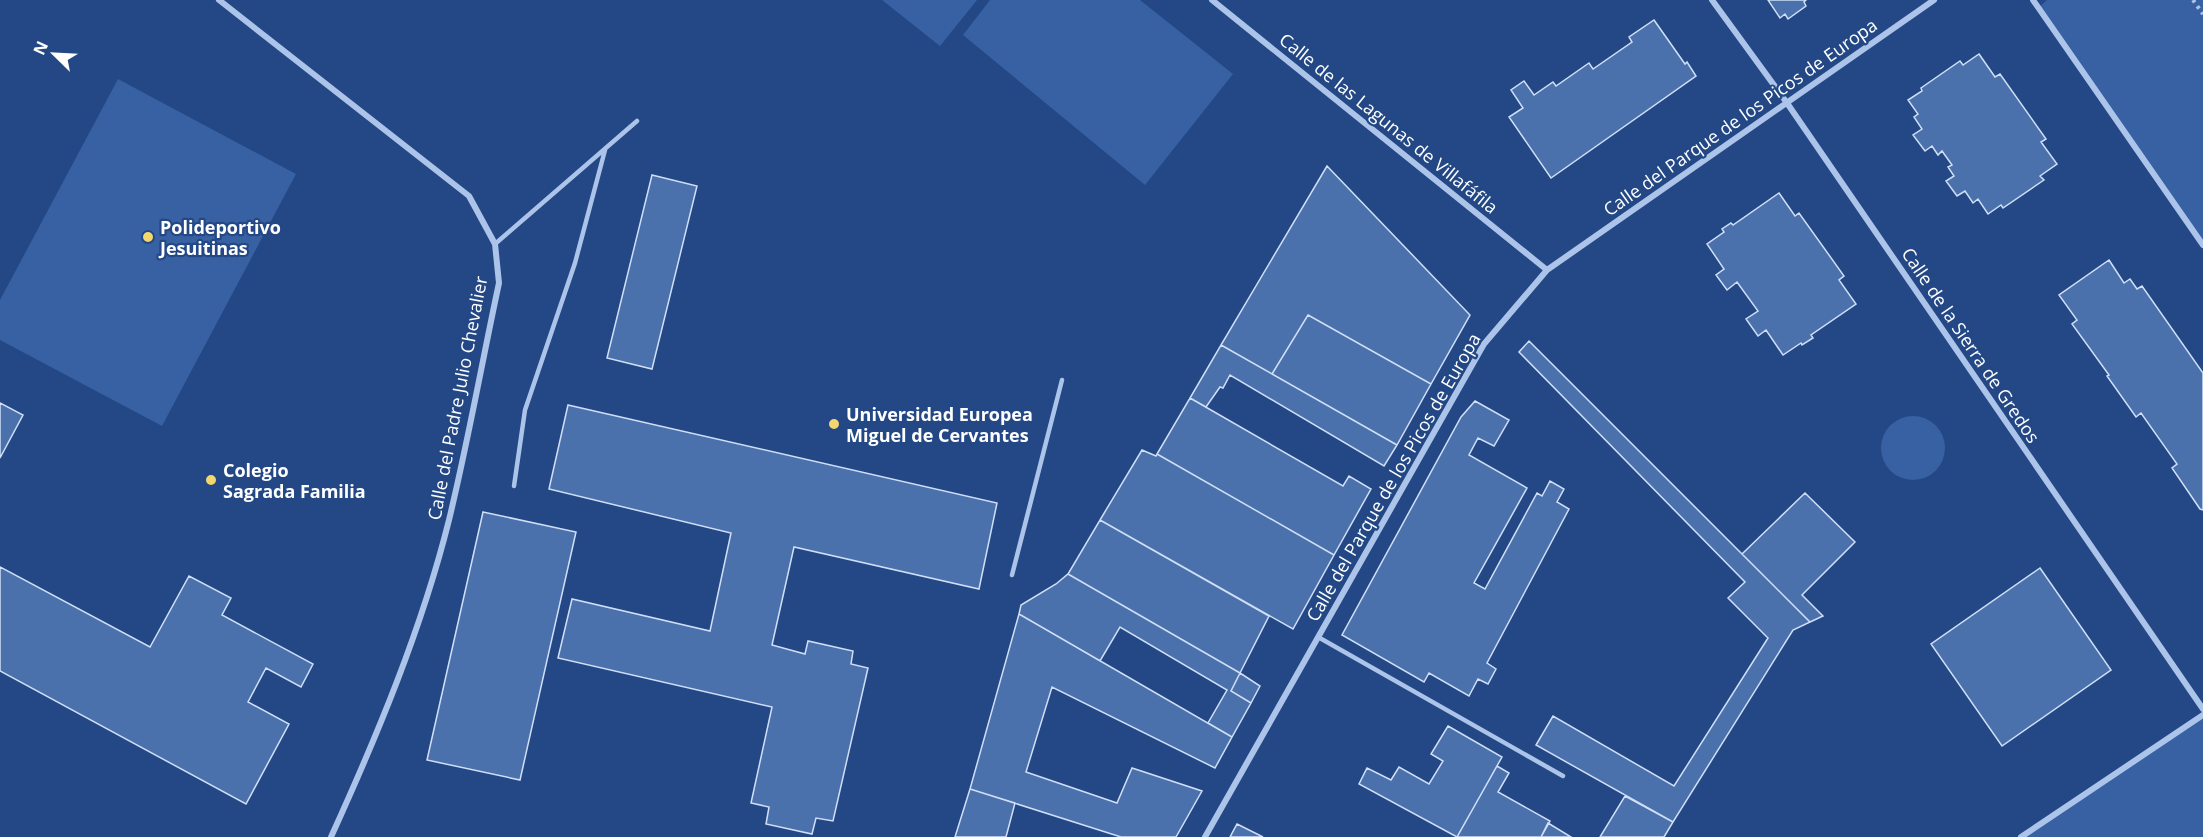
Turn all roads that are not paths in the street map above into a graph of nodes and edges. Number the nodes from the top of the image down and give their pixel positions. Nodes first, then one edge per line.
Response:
1 (219, 0) edge
2 (1212, 0) edge
3 (1712, 0) edge
4 (1934, 0) edge
5 (2033, 0) edge
6 (1787, 103) junction
7 (637, 121) dead end
8 (605, 150) junction
9 (495, 244) junction
10 (2203, 245) edge
11 (1547, 270) junction
12 (1062, 380) dead end
13 (514, 486) dead end
14 (1012, 575) dead end
15 (1318, 637) junction
16 (2203, 709) edge
17 (2203, 716) edge
18 (1563, 776) dead end
19 (331, 837) edge
20 (1205, 837) edge
21 (2021, 837) edge

1 - 9 street, Calle del Padre Julio Chevalier
2 - 11 street, Calle de las Lagunas de Villafáfila
3 - 6 street, Calle de la Sierra de Gredos
4 - 6 street, Calle del Parque de los Picos de Europa
5 - 10 street
6 - 11 street, Calle del Parque de los Picos de Europa
6 - 16 street, Calle de la Sierra de Gredos
7 - 8 lane
8 - 9 lane
8 - 13 lane
9 - 19 street, Calle del Padre Julio Chevalier
11 - 15 street, Calle del Parque de los Picos de Europa
12 - 14 lane
15 - 18 lane
15 - 20 street, Calle del Parque de los Picos de Europa
17 - 21 street

